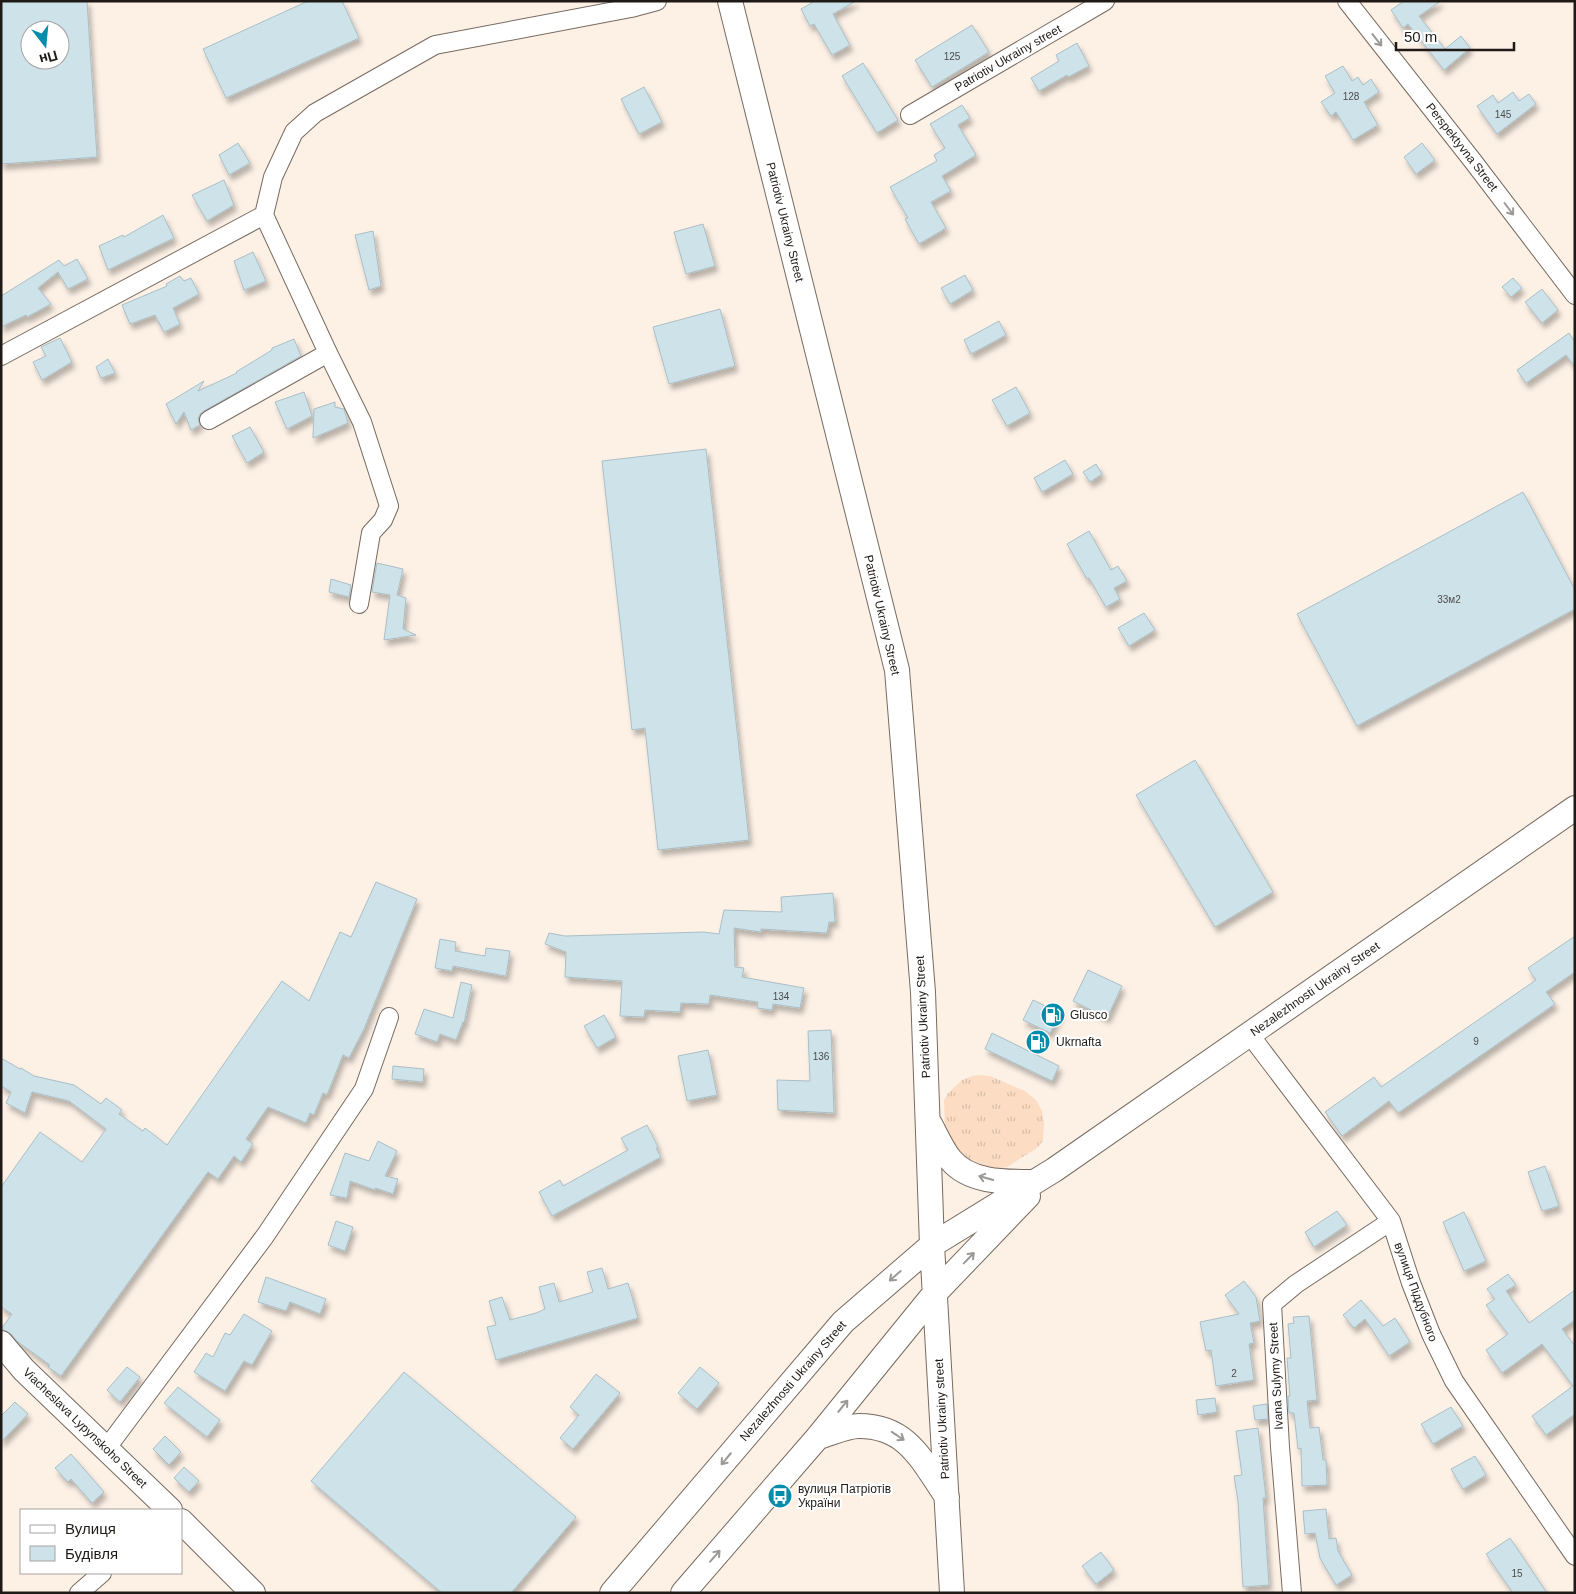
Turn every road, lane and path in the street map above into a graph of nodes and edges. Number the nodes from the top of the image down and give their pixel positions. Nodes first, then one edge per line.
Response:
1 (657, 1) edge
2 (730, 1) edge
3 (1105, 1) edge
4 (1347, 1) edge
5 (910, 115) dead end
6 (264, 215) junction
7 (1575, 295) edge
8 (328, 353) junction
9 (1, 356) edge
10 (209, 420) dead end
11 (359, 604) dead end
12 (1575, 808) edge
13 (389, 1017) dead end
14 (1250, 1035) junction
15 (927, 1120) junction
16 (1044, 1176) junction
17 (1391, 1221) junction
18 (932, 1245) junction
19 (935, 1293) junction
20 (1, 1343) edge
21 (818, 1437) junction
22 (106, 1449) junction
23 (947, 1497) junction
24 (169, 1509) edge
25 (182, 1522) edge
26 (1575, 1556) edge
27 (101, 1574) edge
28 (248, 1591) edge
29 (79, 1593) edge
30 (612, 1593) edge
31 (683, 1593) edge
32 (952, 1593) edge
33 (1292, 1593) edge

1 - 6 street
2 - 15 main road, Patriotiv Ukrainy Street
3 - 5 street, Patriotiv Ukrainy street
4 -> 7 street, Perspektyvna Street
6 - 8 street
6 - 9 street
8 - 10 street
8 - 11 street
12 - 14 main road, Nezalezhnosti Ukrainy Street
13 - 22 street
14 - 16 main road, Nezalezhnosti Ukrainy Street
14 - 17 street, вулиця Піддубного
16 -> 15 main road
15 - 18 main road, Patriotiv Ukrainy Street
16 - 18 main road, Nezalezhnosti Ukrainy Street
19 -> 16 main road, Nezalezhnosti Ukrainy Street
17 - 26 street, вулиця Піддубного
17 - 33 street, Ivana Sulymy Street
18 - 19 main road, Patriotiv Ukrainy street
18 -> 30 main road, Nezalezhnosti Ukrainy Street
21 -> 19 main road, Nezalezhnosti Ukrainy Street
19 - 23 main road, Patriotiv Ukrainy street
20 - 22 main road, Viacheslava Lypynskoho Street
21 -> 23 main road
31 -> 21 main road, Nezalezhnosti Ukrainy Street
22 - 24 main road, Viacheslava Lypynskoho Street
23 - 32 main road, Patriotiv Ukrainy street
25 - 28 main road
27 - 29 street

